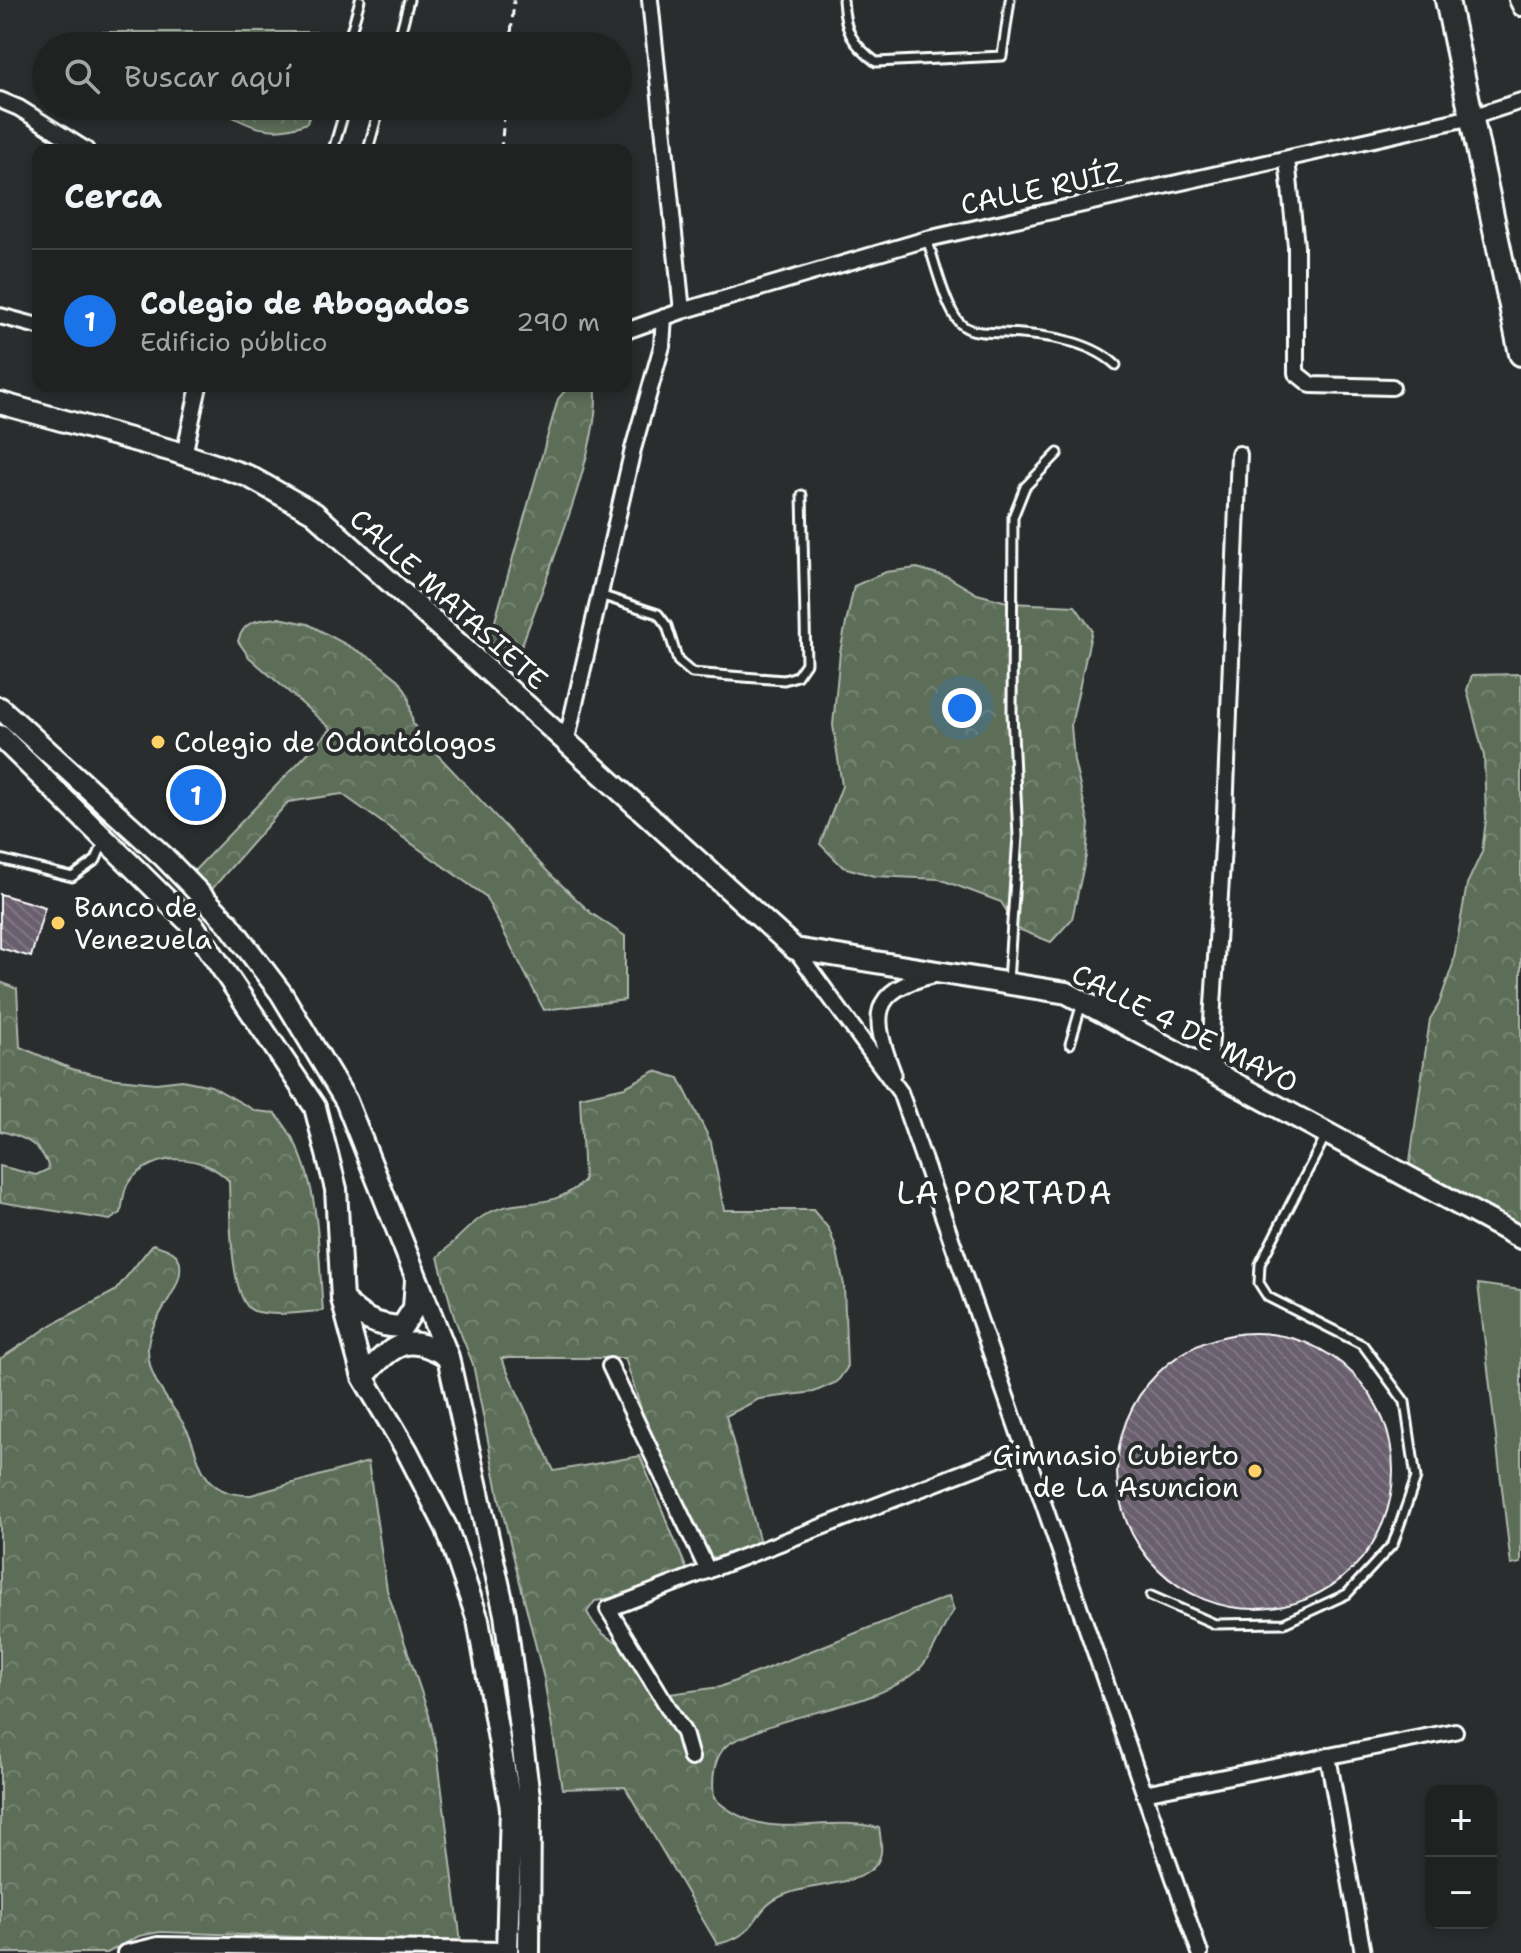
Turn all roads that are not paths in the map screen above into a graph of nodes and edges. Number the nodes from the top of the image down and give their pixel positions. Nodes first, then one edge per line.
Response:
1 (360, 0) edge
2 (409, 0) edge
3 (650, 0) edge
4 (843, 0) edge
5 (1010, 0) edge
6 (1447, 0) edge
7 (1517, 0) edge
8 (1521, 8) edge
9 (351, 32) edge
10 (401, 32) edge
11 (0, 100) edge
12 (1521, 101) edge
13 (32, 116) edge
14 (1472, 117) junction
15 (38, 120) edge
16 (342, 120) edge
17 (376, 120) edge
18 (76, 144) edge
19 (335, 144) edge
20 (370, 144) edge
21 (1287, 159) junction
22 (927, 239) junction
23 (682, 311) junction
24 (0, 316) edge
25 (664, 317) junction
26 (32, 324) edge
27 (632, 329) edge
28 (1521, 354) edge
29 (1116, 365) dead end
30 (1392, 387) dead end
31 (198, 392) edge
32 (0, 403) edge
33 (1058, 453) dead end
34 (1239, 454) dead end
35 (184, 455) junction
36 (802, 495) dead end
37 (600, 595) junction
38 (0, 708) edge
39 (566, 743) junction
40 (3, 744) edge
41 (105, 839) junction
42 (0, 859) edge
43 (795, 949) junction
44 (943, 973) junction
45 (1008, 983) junction
46 (1082, 1001) junction
47 (1070, 1044) dead end
48 (1209, 1069) junction
49 (900, 1092) junction
50 (1327, 1133) junction
51 (1521, 1238) edge
52 (417, 1274) junction
53 (342, 1299) junction
54 (448, 1357) junction
55 (610, 1366) dead end
56 (363, 1377) junction
57 (1024, 1449) junction
58 (708, 1571) junction
59 (1151, 1596) dead end
60 (1455, 1731) dead end
61 (1328, 1756) junction
62 (691, 1758) dead end
63 (1144, 1793) junction
64 (507, 1952) edge
65 (125, 1953) edge
66 (529, 1953) edge
67 (1200, 1953) edge
68 (1363, 1953) edge

1 - 9 lane
2 - 10 lane
3 - 23 street
4 - 5 lane
6 - 14 main road
7 - 8 street
11 - 13 street
12 - 14 street, CALLE RUÍZ
14 - 21 street, CALLE RUÍZ
14 - 28 main road
15 - 18 street
16 - 19 lane
17 - 20 lane
21 - 22 street, CALLE RUÍZ
21 - 30 street
22 - 23 street, CALLE RUÍZ
22 - 29 lane
23 - 25 street, CALLE RUÍZ
24 - 26 street
25 - 27 street, CALLE RUÍZ
25 - 37 street
31 - 35 street
32 - 35 street, CALLE MATASIETE
33 - 45 lane
34 - 48 street
35 - 39 street, CALLE MATASIETE
36 - 37 lane
37 - 39 street
38 - 52 street
39 - 43 street, CALLE MATASIETE
40 - 41 street
41 - 42 lane
41 - 53 street
43 - 44 street, CALLE 4 DE MAYO
43 - 49 street
44 - 45 street, CALLE 4 DE MAYO
44 - 49 street
45 - 46 street, CALLE 4 DE MAYO
46 - 47 lane
46 - 48 street, CALLE 4 DE MAYO
48 - 50 street, CALLE 4 DE MAYO
49 - 57 street
50 - 51 street, CALLE 4 DE MAYO
50 - 59 lane
52 - 53 street
52 - 54 street
53 - 56 street
54 - 56 street
54 - 66 street
55 - 58 street
56 - 64 street
57 - 58 street
57 - 63 street
58 - 62 street
60 - 61 street
61 - 63 street
61 - 68 street
63 - 67 street
64 - 65 street

